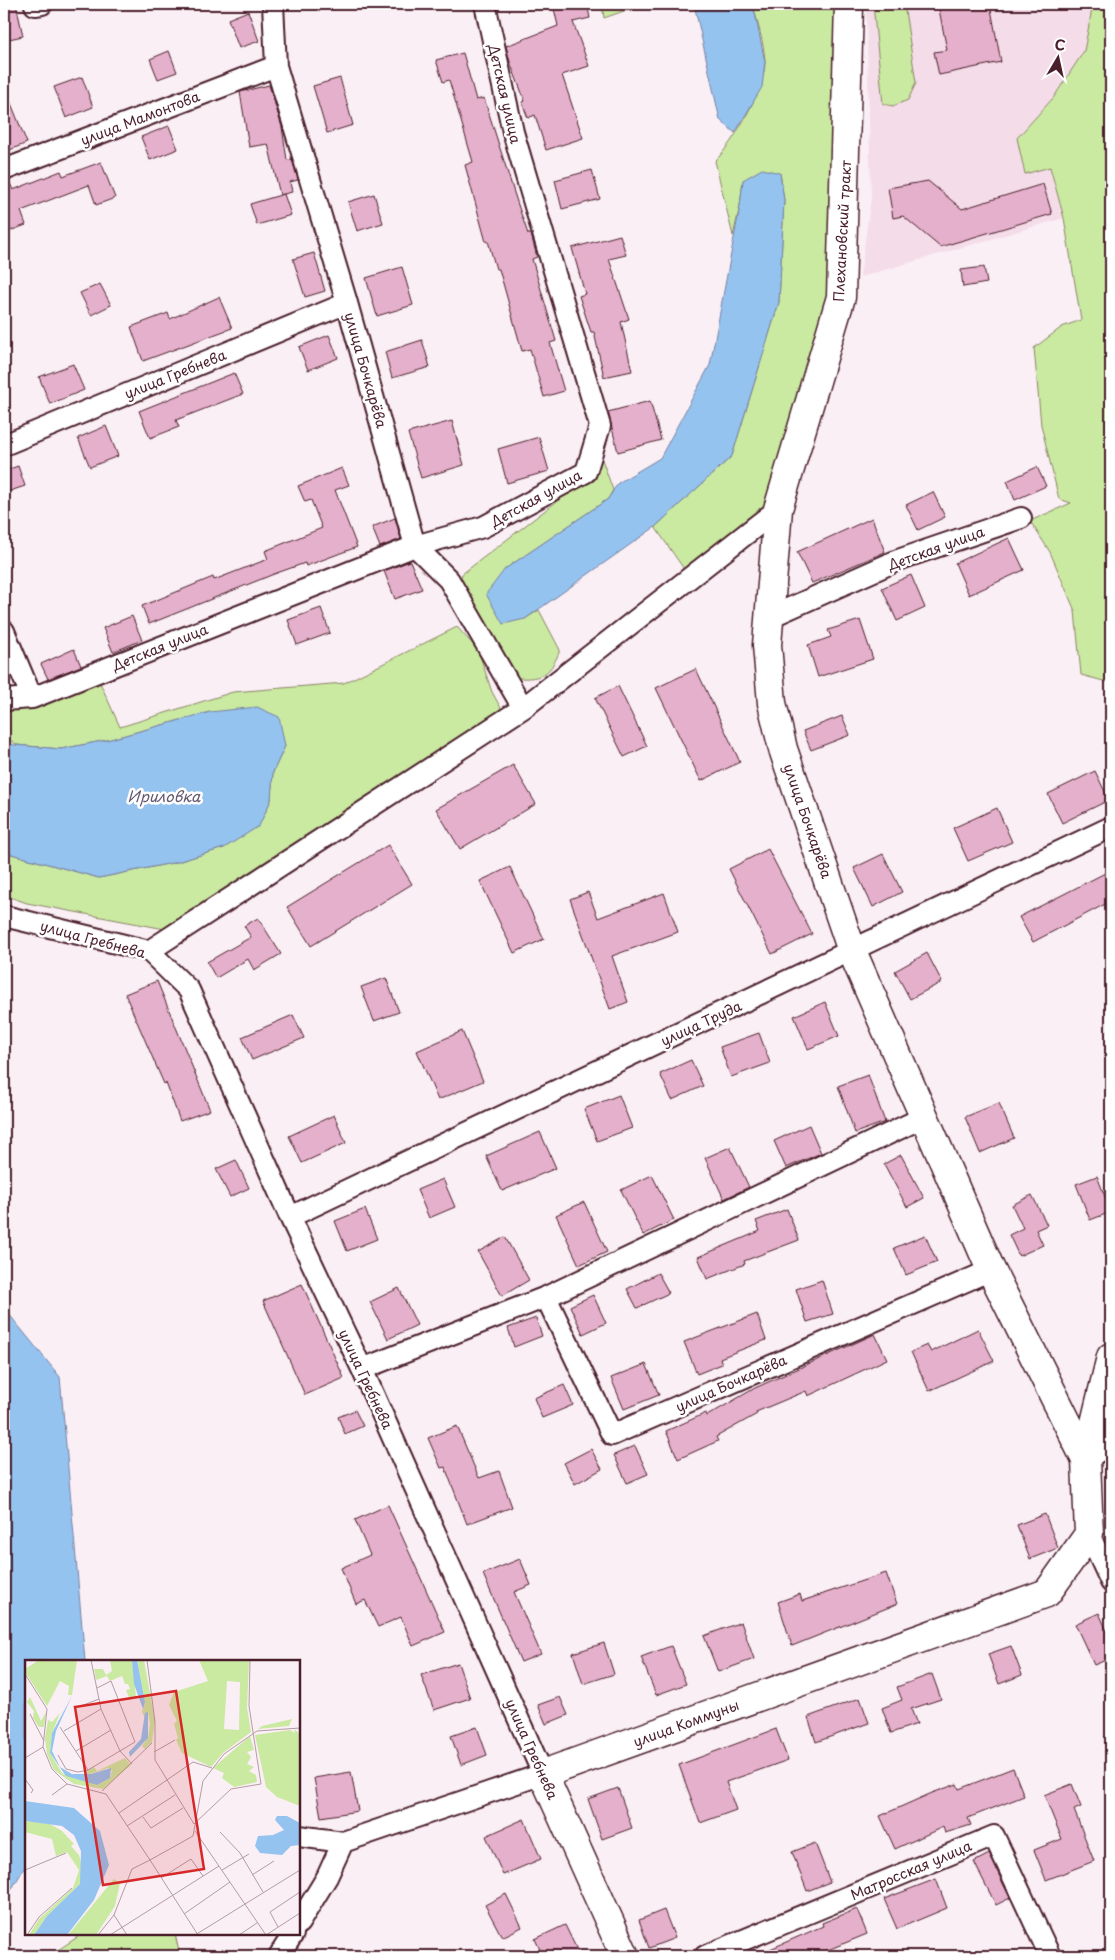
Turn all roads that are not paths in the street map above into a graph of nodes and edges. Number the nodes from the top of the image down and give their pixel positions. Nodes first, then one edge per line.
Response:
1 (273, 4) edge
2 (485, 4) edge
3 (849, 4) edge
4 (276, 66) junction
5 (4, 170) edge
6 (347, 303) junction
7 (4, 445) edge
8 (778, 509) junction
9 (1021, 518) dead end
10 (416, 546) junction
11 (770, 617) junction
12 (4, 631) edge
13 (32, 698) junction
14 (4, 700) edge
15 (523, 708) junction
16 (1111, 827) edge
17 (4, 916) edge
18 (149, 951) junction
19 (852, 951) junction
20 (924, 1117) junction
21 (290, 1217) junction
22 (991, 1270) junction
23 (546, 1297) junction
24 (1111, 1357) edge
25 (362, 1369) junction
26 (1111, 1443) edge
27 (1086, 1460) junction
28 (1089, 1534) junction
29 (1111, 1582) edge
30 (543, 1774) junction
31 (300, 1836) edge
32 (343, 1842) junction
33 (300, 1921) edge
34 (292, 1935) edge
35 (279, 1956) edge
36 (625, 1956) edge
37 (705, 1956) edge
38 (1050, 1956) edge

1 - 4 street, улица Бочкарёва
2 - 10 street, Детская улица
3 - 8 street, Плехановский тракт
4 - 5 street, улица Мамонтова
4 - 6 street, улица Бочкарёва
6 - 7 street, улица Гребнева
6 - 10 street, улица Бочкарёва
8 - 11 street, улица Бочкарёва
8 - 15 street
9 - 11 street, Детская улица
10 - 13 street, Детская улица
10 - 15 street, улица Бочкарёва
11 - 19 street, улица Бочкарёва
12 - 13 street
13 - 14 street
15 - 18 street
16 - 19 street, улица Труда
17 - 18 street, улица Гребнева
18 - 21 street, улица Гребнева
19 - 20 street, улица Бочкарёва
19 - 21 street, улица Труда
20 - 22 street, улица Бочкарёва
20 - 23 street
21 - 25 street, улица Гребнева
22 - 23 street, улица Бочкарёва
22 - 27 street, улица Бочкарёва
23 - 25 street
24 - 27 street
25 - 30 street, улица Гребнева
26 - 27 street
27 - 28 street, улица Бочкарёва
28 - 29 street, улица Бочкарёва
28 - 30 street, улица Коммуны
30 - 32 street, улица Коммуны
30 - 36 street, улица Гребнева
31 - 32 street
32 - 33 street
34 - 35 street
37 - 38 street, Матросская улица

